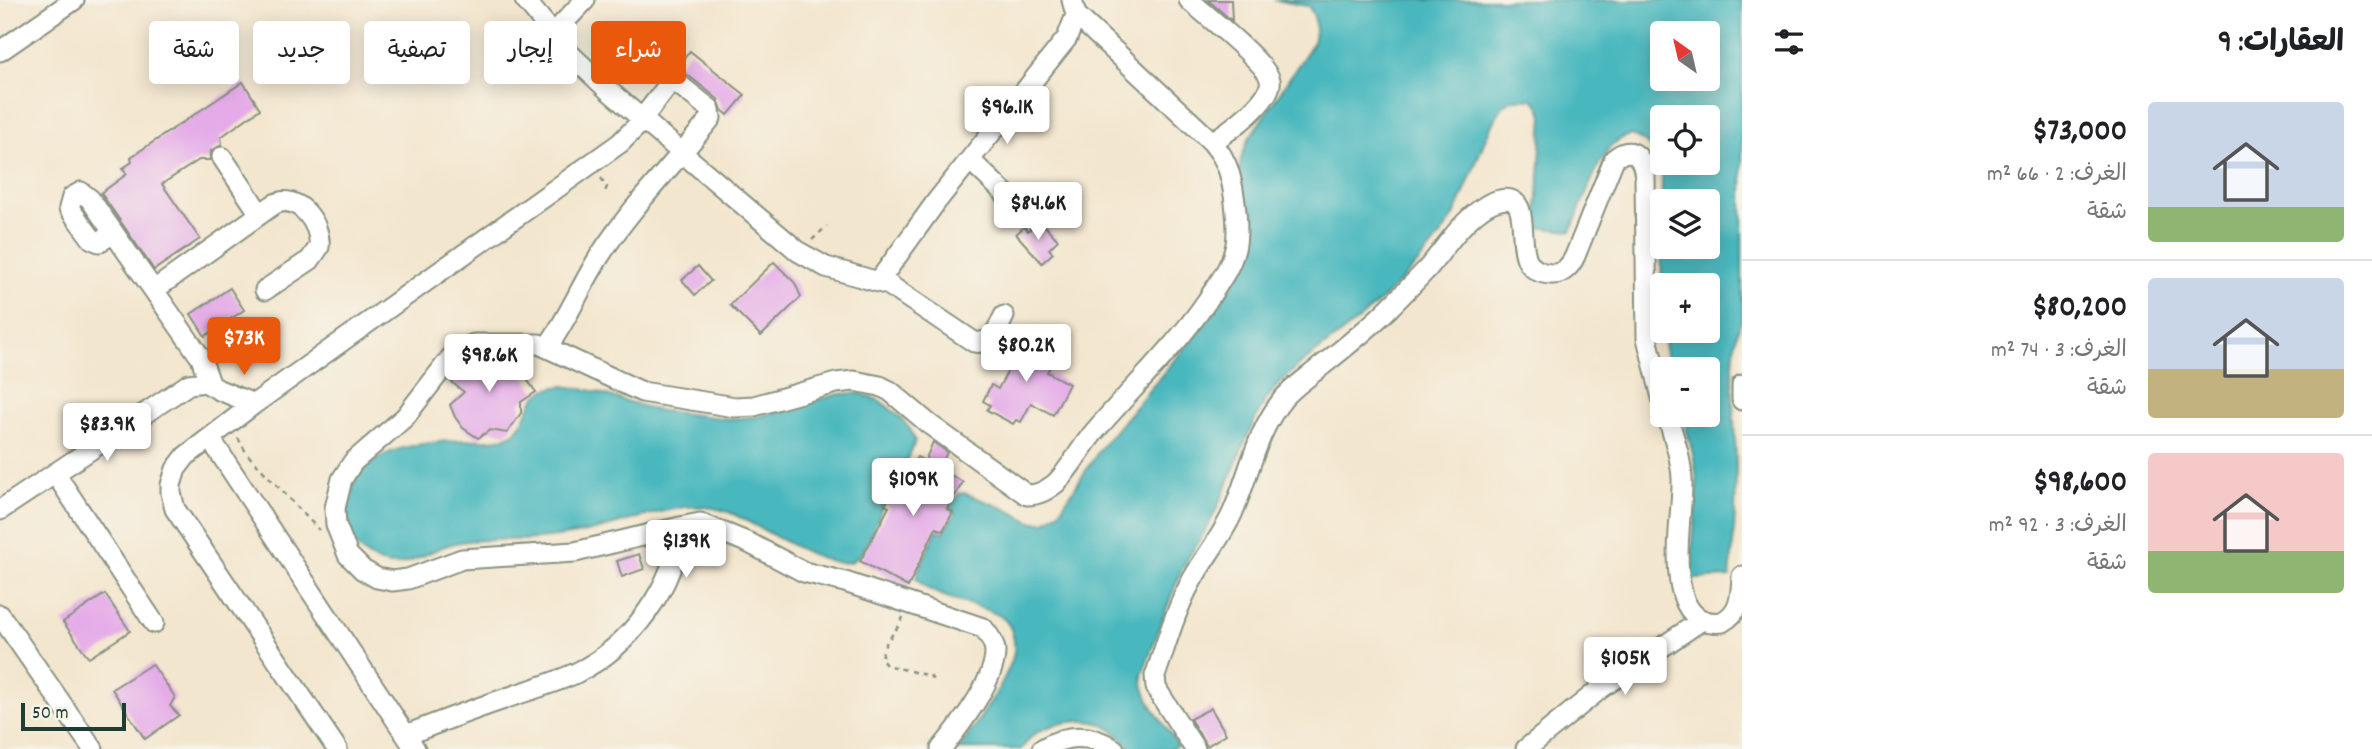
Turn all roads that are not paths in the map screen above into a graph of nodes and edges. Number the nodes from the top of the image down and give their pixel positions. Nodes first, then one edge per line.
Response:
1 (74, 0) edge
2 (525, 0) edge
3 (585, 0) edge
4 (1189, 0) edge
5 (1074, 8) edge
6 (542, 21) edge
7 (565, 21) edge
8 (0, 51) edge
9 (577, 59) edge
10 (641, 120) junction
11 (1212, 142) junction
12 (681, 154) junction
13 (222, 158) dead end
14 (970, 160) junction
15 (1019, 207) dead end
16 (260, 214) junction
17 (114, 233) dead end
18 (879, 281) junction
19 (154, 290) junction
20 (265, 290) dead end
21 (1004, 316) dead end
22 (548, 346) junction
23 (1652, 357) edge
24 (1742, 385) edge
25 (214, 387) junction
26 (1742, 400) edge
27 (254, 404) junction
28 (1670, 427) edge
29 (221, 429) junction
30 (55, 473) junction
31 (0, 510) edge
32 (680, 527) junction
33 (1742, 576) edge
34 (0, 615) edge
35 (1702, 620) junction
36 (154, 623) dead end
37 (410, 742) edge
38 (93, 749) edge
39 (337, 749) edge
40 (941, 749) edge
41 (1042, 749) edge
42 (1114, 749) edge
43 (1195, 749) edge
44 (1526, 749) edge

1 - 8 street
2 - 6 street
3 - 7 street
4 - 11 street
5 - 11 street
5 - 14 street
9 - 10 street
10 - 12 street
10 - 12 street
10 - 27 street
11 - 22 street
12 - 18 street
12 - 22 street
13 - 16 street
14 - 15 street
14 - 18 street
16 - 19 street
16 - 20 street
17 - 19 street
18 - 21 street
19 - 25 street
22 - 32 street
23 - 43 street
24 - 26 street
25 - 27 street
25 - 29 street
25 - 30 street
27 - 29 street
28 - 35 street
29 - 37 street
29 - 39 street
30 - 31 street
30 - 36 street
32 - 37 street
32 - 40 street
33 - 35 street
34 - 38 street
35 - 44 street
41 - 42 street

